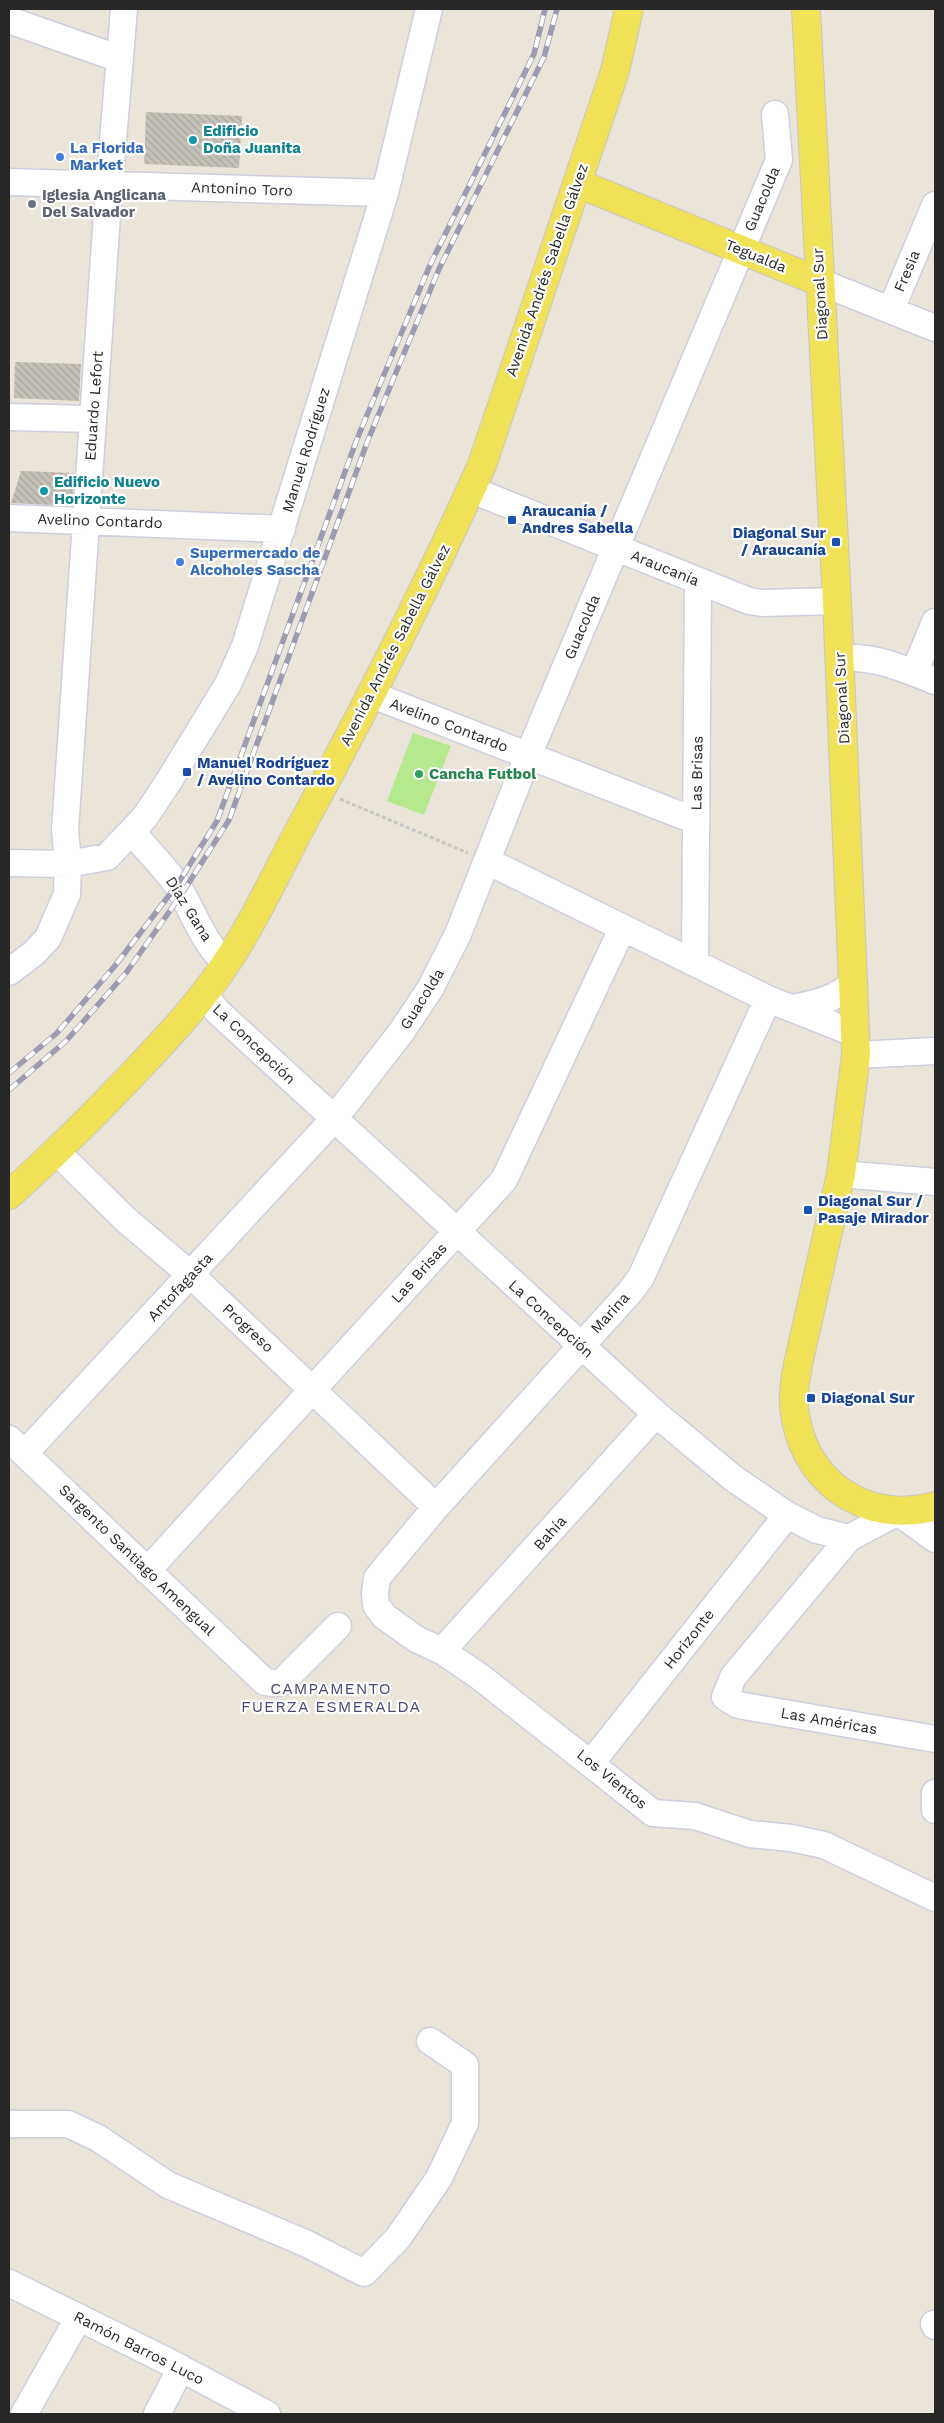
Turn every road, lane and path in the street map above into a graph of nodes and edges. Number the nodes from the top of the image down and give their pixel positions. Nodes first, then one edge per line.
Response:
1 (124, 9) edge
2 (429, 9) edge
3 (629, 9) edge
4 (806, 9) edge
5 (9, 20) edge
6 (120, 58) junction
7 (775, 114) dead end
8 (9, 182) edge
9 (577, 183) junction
10 (109, 185) junction
11 (385, 193) junction
12 (935, 205) edge
13 (741, 250) junction
14 (820, 282) junction
15 (891, 310) junction
16 (935, 328) edge
17 (9, 417) edge
18 (93, 420) junction
19 (472, 490) junction
20 (9, 518) edge
21 (86, 520) junction
22 (282, 529) junction
23 (615, 548) junction
24 (698, 582) junction
25 (837, 601) junction
26 (935, 622) edge
27 (840, 658) junction
28 (925, 677) edge
29 (370, 694) junction
30 (528, 756) junction
31 (321, 791) junction
32 (696, 821) junction
33 (132, 832) junction
34 (486, 861) junction
35 (9, 862) edge
36 (68, 864) junction
37 (622, 929) junction
38 (696, 963) junction
39 (226, 964) junction
40 (9, 972) edge
41 (854, 983) junction
42 (204, 994) junction
43 (768, 998) junction
44 (792, 1008) junction
45 (856, 1044) junction
46 (935, 1051) edge
47 (334, 1119) junction
48 (57, 1152) junction
49 (841, 1174) junction
50 (935, 1182) edge
51 (9, 1195) edge
52 (457, 1232) junction
53 (191, 1275) junction
54 (581, 1346) junction
55 (313, 1389) junction
56 (656, 1414) junction
57 (17, 1446) edge
58 (935, 1506) edge
59 (436, 1507) junction
60 (898, 1512) junction
61 (787, 1515) junction
62 (849, 1538) junction
63 (935, 1538) edge
64 (147, 1571) junction
65 (377, 1578) joint
66 (338, 1626) dead end
67 (442, 1651) junction
68 (935, 1739) edge
69 (592, 1762) junction
70 (935, 1793) edge
71 (935, 1810) edge
72 (935, 1898) edge
73 (430, 2041) dead end
74 (9, 2124) edge
75 (9, 2283) edge
76 (79, 2317) junction
77 (181, 2368) junction
78 (24, 2414) edge
79 (157, 2414) edge
80 (268, 2414) edge

1 - 6 street, Eduardo Lefort
2 - 11 street, Manuel Rodríguez
3 - 9 main road, Avenida Andrés Sabella Gálvez
4 - 14 main road, Diagonal Sur
5 - 6 street
6 - 10 street, Eduardo Lefort
7 - 13 street, Guacolda
8 - 10 street, Antonino Toro
9 - 13 main road, Tegualda
9 - 19 main road, Avenida Andrés Sabella Gálvez
10 - 11 street, Antonino Toro
10 - 18 street, Eduardo Lefort
11 - 22 street, Manuel Rodríguez
12 - 15 street, Fresia
13 - 14 main road, Tegualda
13 - 23 street, Guacolda
14 - 15 street, Tegualda
14 - 25 main road, Diagonal Sur
15 - 16 street, Tegualda
17 - 18 street
18 - 21 street, Eduardo Lefort
19 - 23 street, Araucanía
19 - 29 main road, Avenida Andrés Sabella Gálvez
20 - 21 street, Avelino Contardo
21 - 22 street, Avelino Contardo
21 - 36 street, Eduardo Lefort
22 - 33 street, Manuel Rodríguez
23 - 24 street, Araucanía
23 - 30 street, Guacolda
24 - 25 street, Araucanía
24 - 32 street, Las Brisas
25 - 27 main road, Diagonal Sur
26 - 28 street
27 - 28 street
27 - 41 main road, Diagonal Sur
29 - 30 street, Avelino Contardo
29 - 31 main road, Avenida Andrés Sabella Gálvez
30 - 32 street, Avelino Contardo
30 - 34 street, Guacolda
31 - 34 path
31 - 39 main road, Avenida Andrés Sabella Gálvez
32 - 38 street, Las Brisas
33 - 36 street, Manuel Rodríguez
33 - 39 street, Díaz Gana
34 - 37 street
34 - 47 street, Guacolda
35 - 36 street
36 - 40 street
37 - 38 street
37 - 52 street, Las Brisas
38 - 43 street
39 - 42 main road, Avenida Andrés Sabella Gálvez
41 - 44 street
41 - 45 main road, Diagonal Sur
42 - 47 street, La Concepción
42 - 48 main road, Avenida Andrés Sabella Gálvez
43 - 44 street
43 - 54 street, Marina
44 - 45 street
45 - 46 street
45 - 49 main road, Diagonal Sur
47 - 52 street, La Concepción
47 - 53 street, Antofagasta
48 - 51 main road, Avenida Andrés Sabella Gálvez
48 - 53 street, Progreso
49 - 50 street
49 - 60 main road, Diagonal Sur
52 - 54 street, La Concepción
52 - 55 street, Las Brisas
53 - 55 street, Progreso
53 - 57 street, Antofagasta
54 - 56 street, La Concepción
54 - 59 street, Marina
55 - 59 street, Progreso
55 - 64 street, Las Brisas
56 - 61 street, La Concepción
56 - 67 street, Bahía
57 - 64 street, Sargento Santiago Amengual
58 - 60 main road
59 - 65 street, Marina
60 - 62 street
60 - 63 street
61 - 62 street, La Concepción
61 - 69 street, Horizonte
62 - 68 street, Las Américas
64 - 66 street, Sargento Santiago Amengual
65 - 67 street, Los Vientos
67 - 69 street, Los Vientos
69 - 72 street, Los Vientos
70 - 71 street
73 - 74 street
75 - 76 street, Ramón Barros Luco
76 - 77 street, Ramón Barros Luco
76 - 78 street
77 - 79 street
77 - 80 street, Ramón Barros Luco

